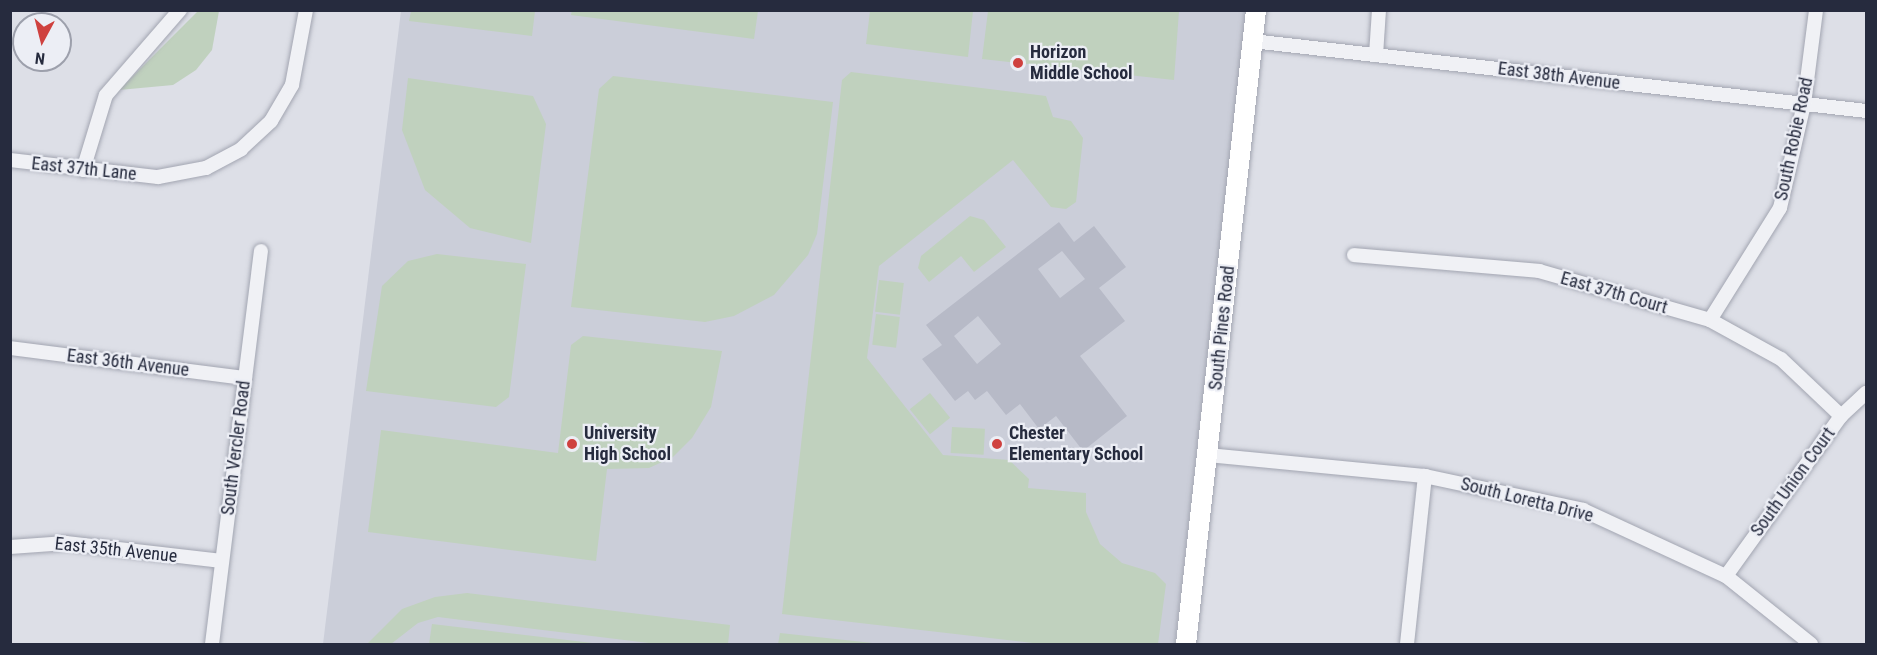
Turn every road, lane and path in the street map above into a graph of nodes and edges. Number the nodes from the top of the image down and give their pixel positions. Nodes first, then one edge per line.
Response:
1 (180, 10) edge
2 (306, 10) edge
3 (1256, 10) edge
4 (1379, 10) edge
5 (1816, 10) edge
6 (1252, 41) junction
7 (1376, 55) junction
8 (1804, 104) junction
9 (1866, 111) edge
10 (10, 160) edge
11 (83, 170) junction
12 (261, 251) dead end
13 (1354, 255) dead end
14 (1710, 320) junction
15 (10, 348) edge
16 (245, 378) junction
17 (1866, 393) edge
18 (1840, 416) junction
19 (1207, 455) junction
20 (1425, 476) junction
21 (10, 547) edge
22 (222, 561) junction
23 (1726, 576) junction
24 (212, 645) edge
25 (1186, 645) edge
26 (1407, 645) edge
27 (1811, 645) edge

1 - 11 street
2 - 11 street, East 37th Lane
3 - 6 street, South Pines Road
4 - 7 street
5 - 8 street, South Robie Road
6 - 7 street, East 38th Avenue
6 - 19 street, South Pines Road
7 - 8 street, East 38th Avenue
8 - 9 street, East 38th Avenue
8 - 14 street, South Robie Road
10 - 11 street, East 37th Lane
12 - 16 street, South Vercler Road
13 - 14 street, East 37th Court
14 - 18 street, East 37th Court
15 - 16 street, East 36th Avenue
16 - 22 street, South Vercler Road
17 - 18 street, South Union Court
18 - 23 street, South Union Court
19 - 20 street, South Loretta Drive
19 - 25 street, South Pines Road
20 - 23 street, South Loretta Drive
20 - 26 street
21 - 22 street, East 35th Avenue
22 - 24 street, South Vercler Road
23 - 27 street, South Loretta Drive

